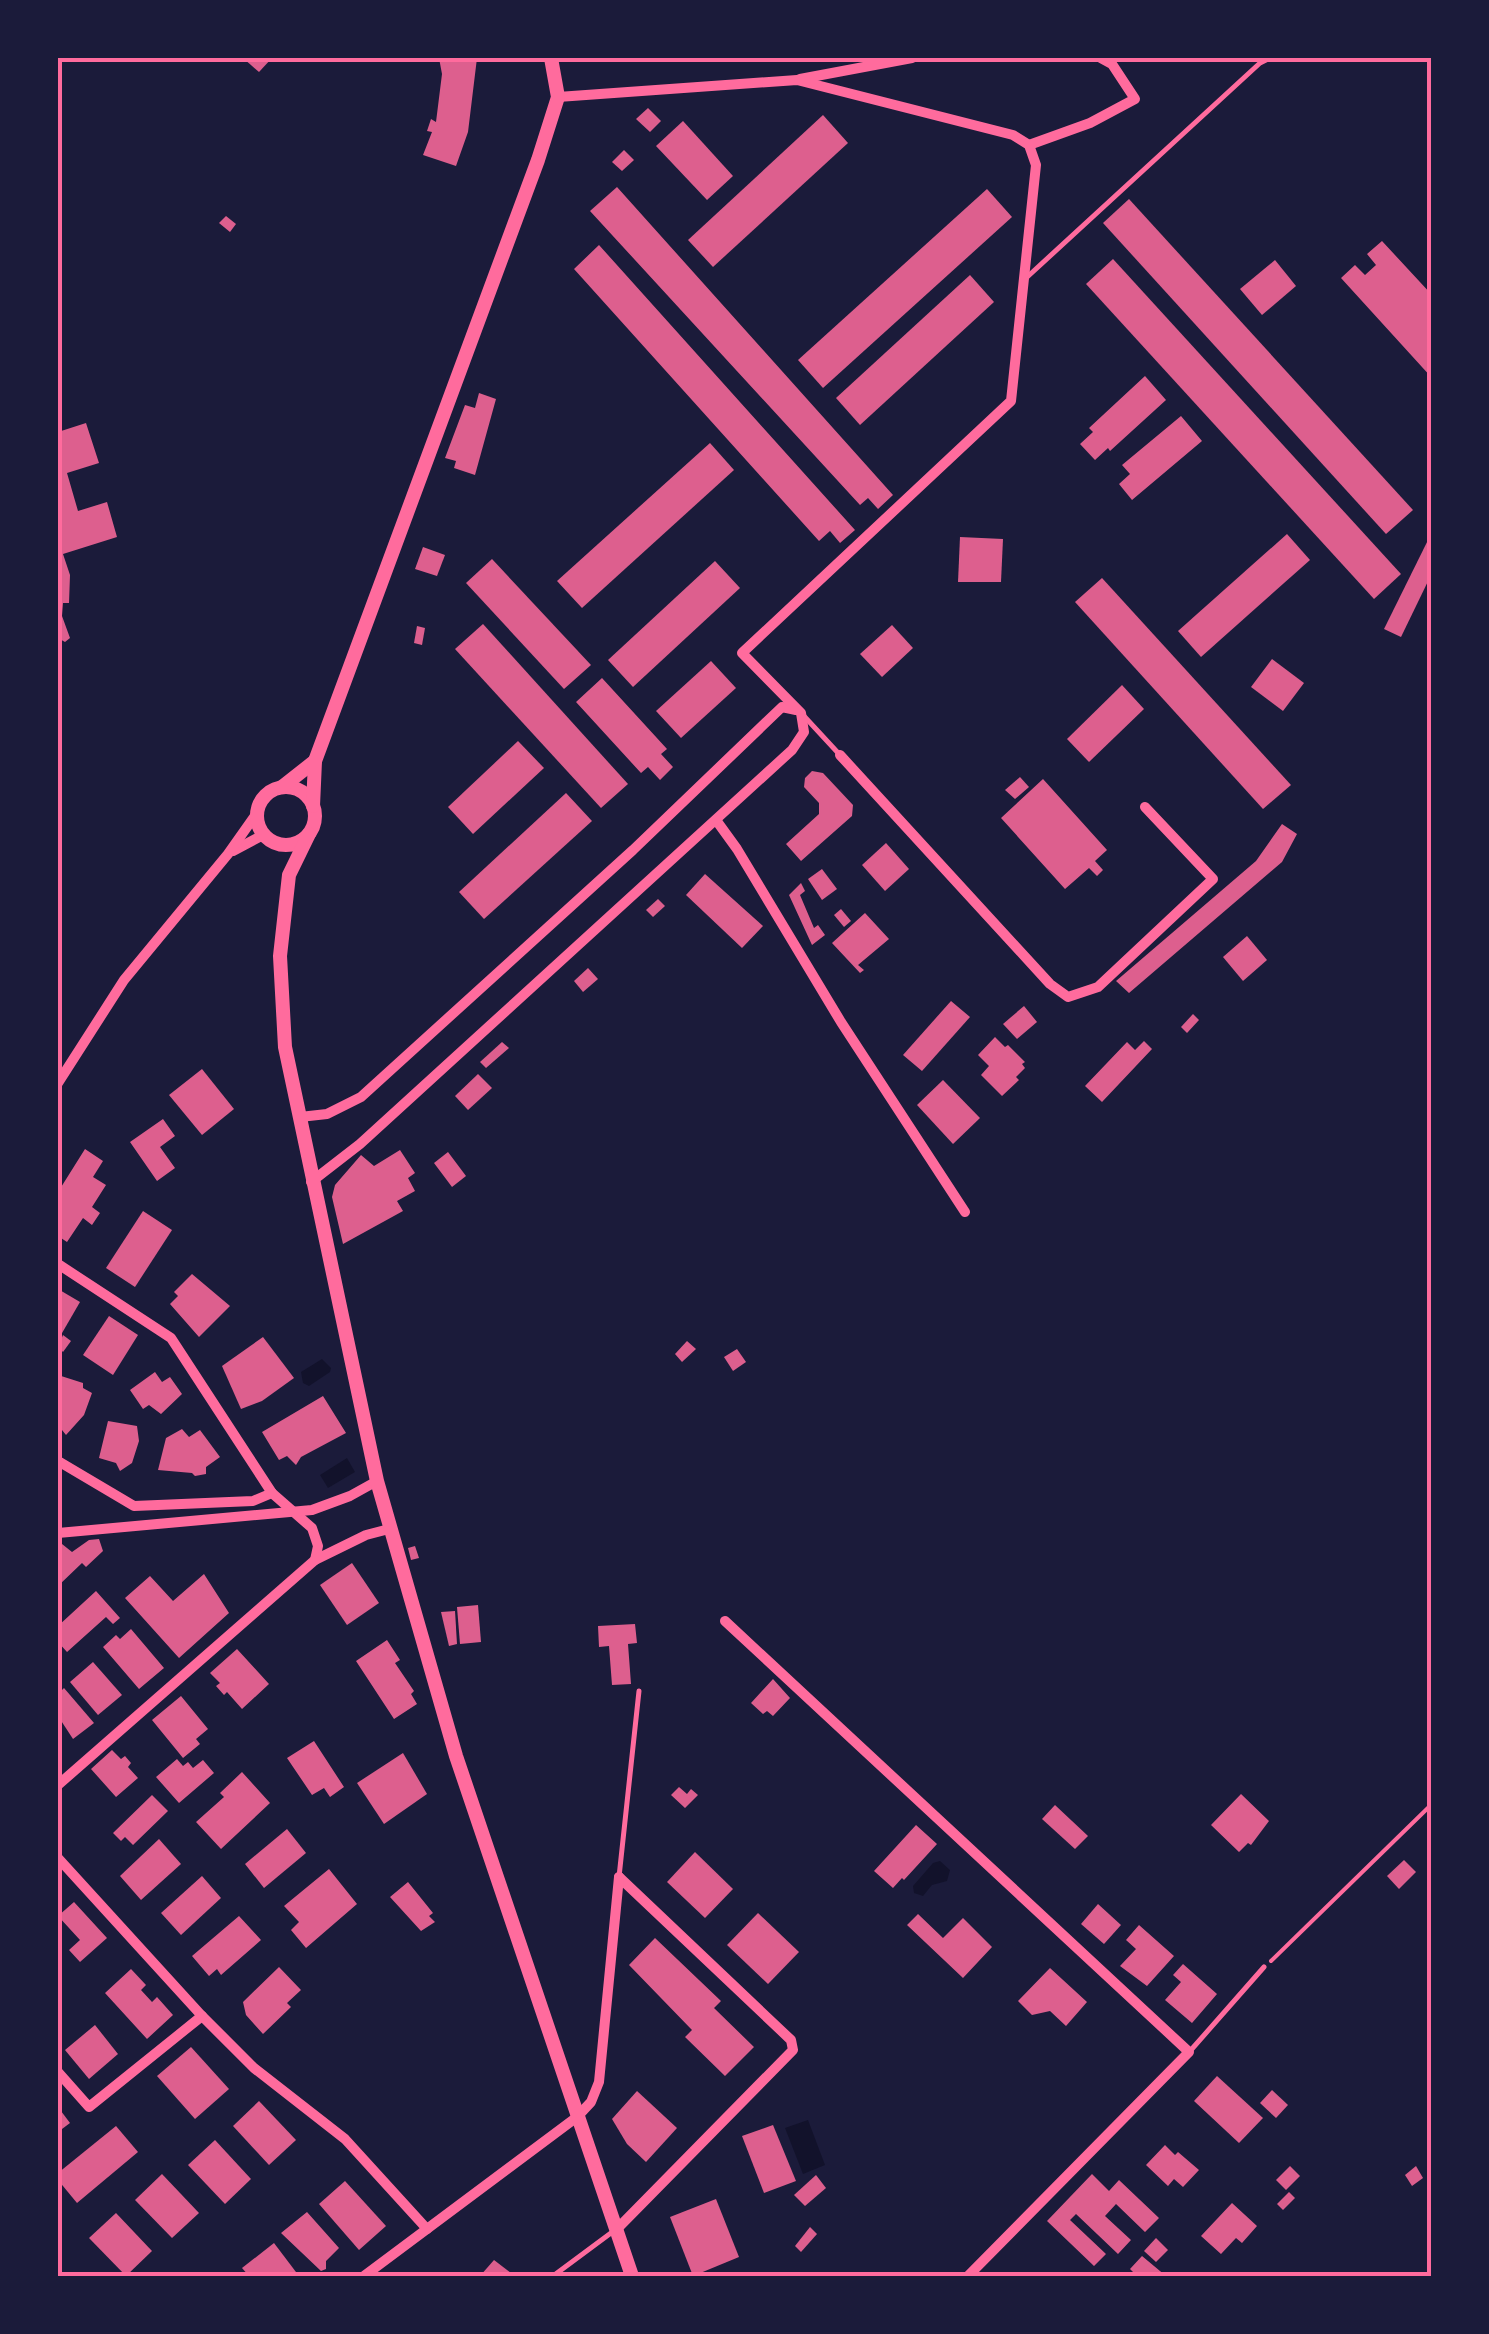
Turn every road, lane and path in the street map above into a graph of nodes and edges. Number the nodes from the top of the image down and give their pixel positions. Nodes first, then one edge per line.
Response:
1 (551, 58) edge
2 (912, 58) edge
3 (1101, 58) edge
4 (1270, 58) edge
5 (797, 80) junction
6 (558, 97) junction
7 (1029, 146) junction
8 (1023, 281) junction
9 (801, 713) junction
10 (840, 755) joint
11 (315, 761) junction
12 (282, 787) junction
13 (313, 806) junction
14 (1145, 806) dead end
15 (257, 813) junction
16 (716, 820) junction
17 (309, 834) junction
18 (269, 839) junction
19 (228, 854) junction
20 (289, 875) junction
21 (58, 1083) edge
22 (300, 1117) junction
23 (312, 1182) junction
24 (965, 1212) dead end
25 (58, 1264) edge
26 (58, 1461) edge
27 (378, 1480) junction
28 (272, 1492) junction
29 (292, 1513) junction
30 (389, 1529) junction
31 (58, 1533) edge
32 (315, 1560) junction
33 (725, 1621) dead end
34 (639, 1692) dead end
35 (58, 1786) edge
36 (1432, 1804) edge
37 (58, 1858) edge
38 (619, 1877) junction
39 (1264, 1968) joint
40 (202, 2016) junction
41 (1189, 2052) junction
42 (58, 2072) edge
43 (577, 2117) junction
44 (427, 2229) junction
45 (616, 2229) junction
46 (629, 2275) edge
47 (364, 2276) edge
48 (553, 2276) edge
49 (968, 2276) edge

1 - 6 street
2 - 5 street
3 - 7 street
4 - 8 lane
5 - 6 street
5 - 7 street
6 - 11 street
7 - 8 street
8 - 9 street
9 - 10 lane
9 - 16 street
9 - 22 street
10 - 14 street
11 - 12 street
11 - 13 street
12 - 13 street
12 - 15 street
13 - 17 street
15 - 18 street
15 - 19 street
16 - 23 street
16 - 24 street
17 - 18 street
17 - 20 street
18 - 19 street
18 - 20 street
19 - 21 street
20 - 22 street
22 - 23 street
23 - 27 street
25 - 28 street
26 - 28 street
27 - 29 street
27 - 30 street
28 - 29 street
29 - 31 street
29 - 32 street
30 - 32 street
30 - 43 street
32 - 35 street
33 - 41 street
34 - 38 lane
36 - 39 path
37 - 40 street
38 - 43 street
38 - 45 street
39 - 41 lane
40 - 42 street
40 - 44 street
41 - 49 street
43 - 44 street
43 - 45 street
44 - 47 street
45 - 46 street
45 - 48 lane

